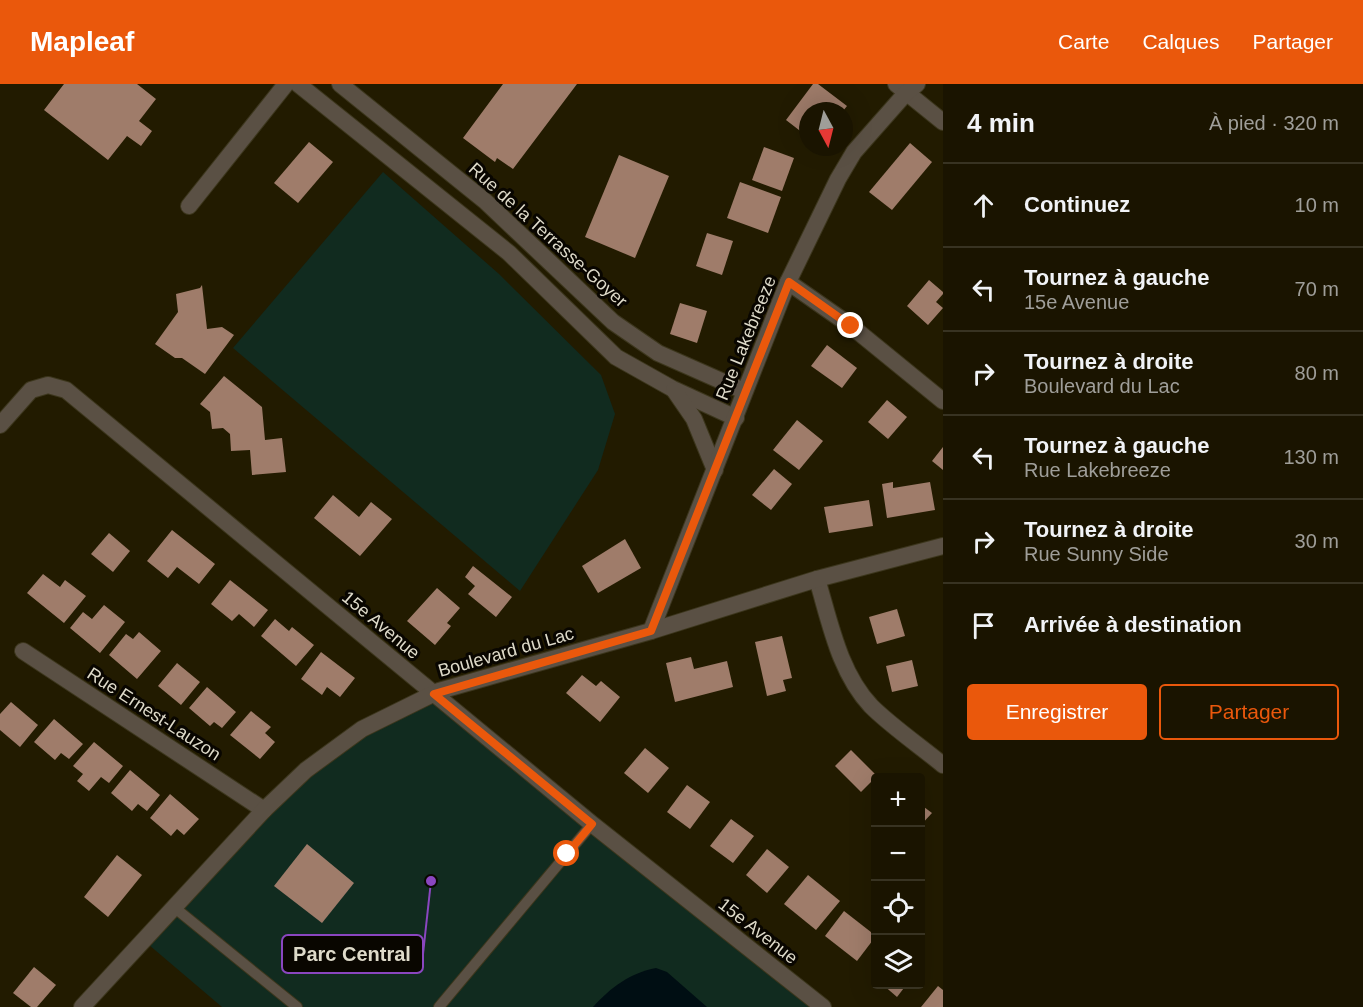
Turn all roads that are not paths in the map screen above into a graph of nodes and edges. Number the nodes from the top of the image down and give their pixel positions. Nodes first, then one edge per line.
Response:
1 (286, 84) edge
2 (298, 84) edge
3 (340, 84) edge
4 (907, 87) edge
5 (943, 122) edge
6 (189, 206) dead end
7 (789, 282) junction
8 (674, 389) junction
9 (744, 391) junction
10 (943, 401) edge
11 (735, 418) junction
12 (0, 425) edge
13 (715, 470) junction
14 (943, 546) edge
15 (817, 579) junction
16 (651, 631) junction
17 (23, 651) dead end
18 (434, 694) junction
19 (942, 763) edge
20 (264, 810) junction
21 (592, 824) junction
22 (175, 908) junction
23 (82, 1007) edge
24 (297, 1007) edge
25 (439, 1007) edge
26 (823, 1007) edge

1 - 6 street
2 - 8 street
3 - 9 street, Rue de la Terrasse-Goyer
4 - 5 street
4 - 7 street, Rue Lakebreeze
7 - 9 street, Rue Lakebreeze
7 - 10 street
8 - 11 street
8 - 13 street
9 - 11 street, Rue Lakebreeze
11 - 13 street, Rue Lakebreeze
12 - 18 street, 15e Avenue
13 - 16 street, Rue Lakebreeze
14 - 15 street, Boulevard du Lac
15 - 16 street, Boulevard du Lac
15 - 19 street
16 - 18 street, Boulevard du Lac
17 - 20 street, Rue Ernest-Lauzon
18 - 20 street, Boulevard du Lac
18 - 21 street, 15e Avenue
20 - 22 street, Boulevard du Lac
21 - 25 lane
21 - 26 street, 15e Avenue
22 - 23 street, Boulevard du Lac
22 - 24 lane

